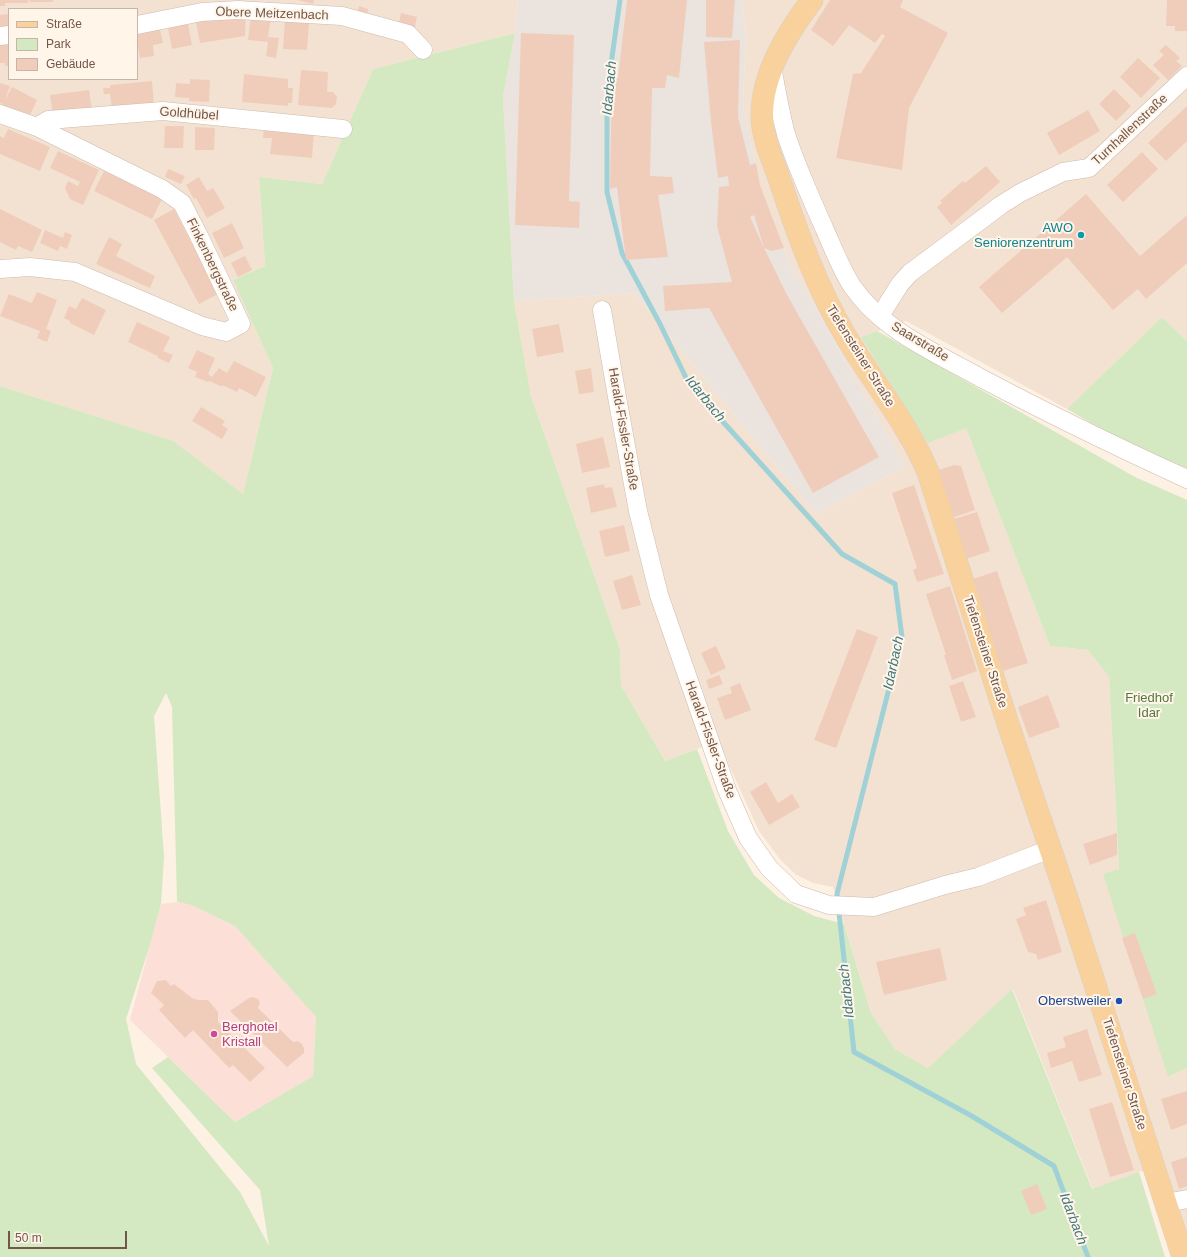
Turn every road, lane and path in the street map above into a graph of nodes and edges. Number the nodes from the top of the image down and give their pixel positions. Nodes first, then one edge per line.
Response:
1 (812, 0) edge
2 (138, 26) edge
3 (423, 50) dead end
4 (772, 66) junction
5 (1187, 76) edge
6 (0, 114) edge
7 (37, 127) junction
8 (343, 129) dead end
9 (0, 269) edge
10 (602, 310) dead end
11 (880, 316) junction
12 (1187, 479) edge
13 (1050, 848) junction
14 (1187, 1199) edge
15 (1166, 1203) junction
16 (1183, 1257) edge

1 - 4 main road, Tiefensteiner Straße
2 - 3 street, Obere Meitzenbach
4 - 11 street, Saarstraße
4 - 13 main road, Tiefensteiner Straße
5 - 11 street, Turnhallenstraße
6 - 7 street, Finkenbergstraße
7 - 8 street, Goldhübel
7 - 9 street, Finkenbergstraße
10 - 13 street, Harald-Fissler-Straße
11 - 12 street, Saarstraße
13 - 15 main road, Tiefensteiner Straße
14 - 15 street
15 - 16 main road, Tiefensteiner Straße

